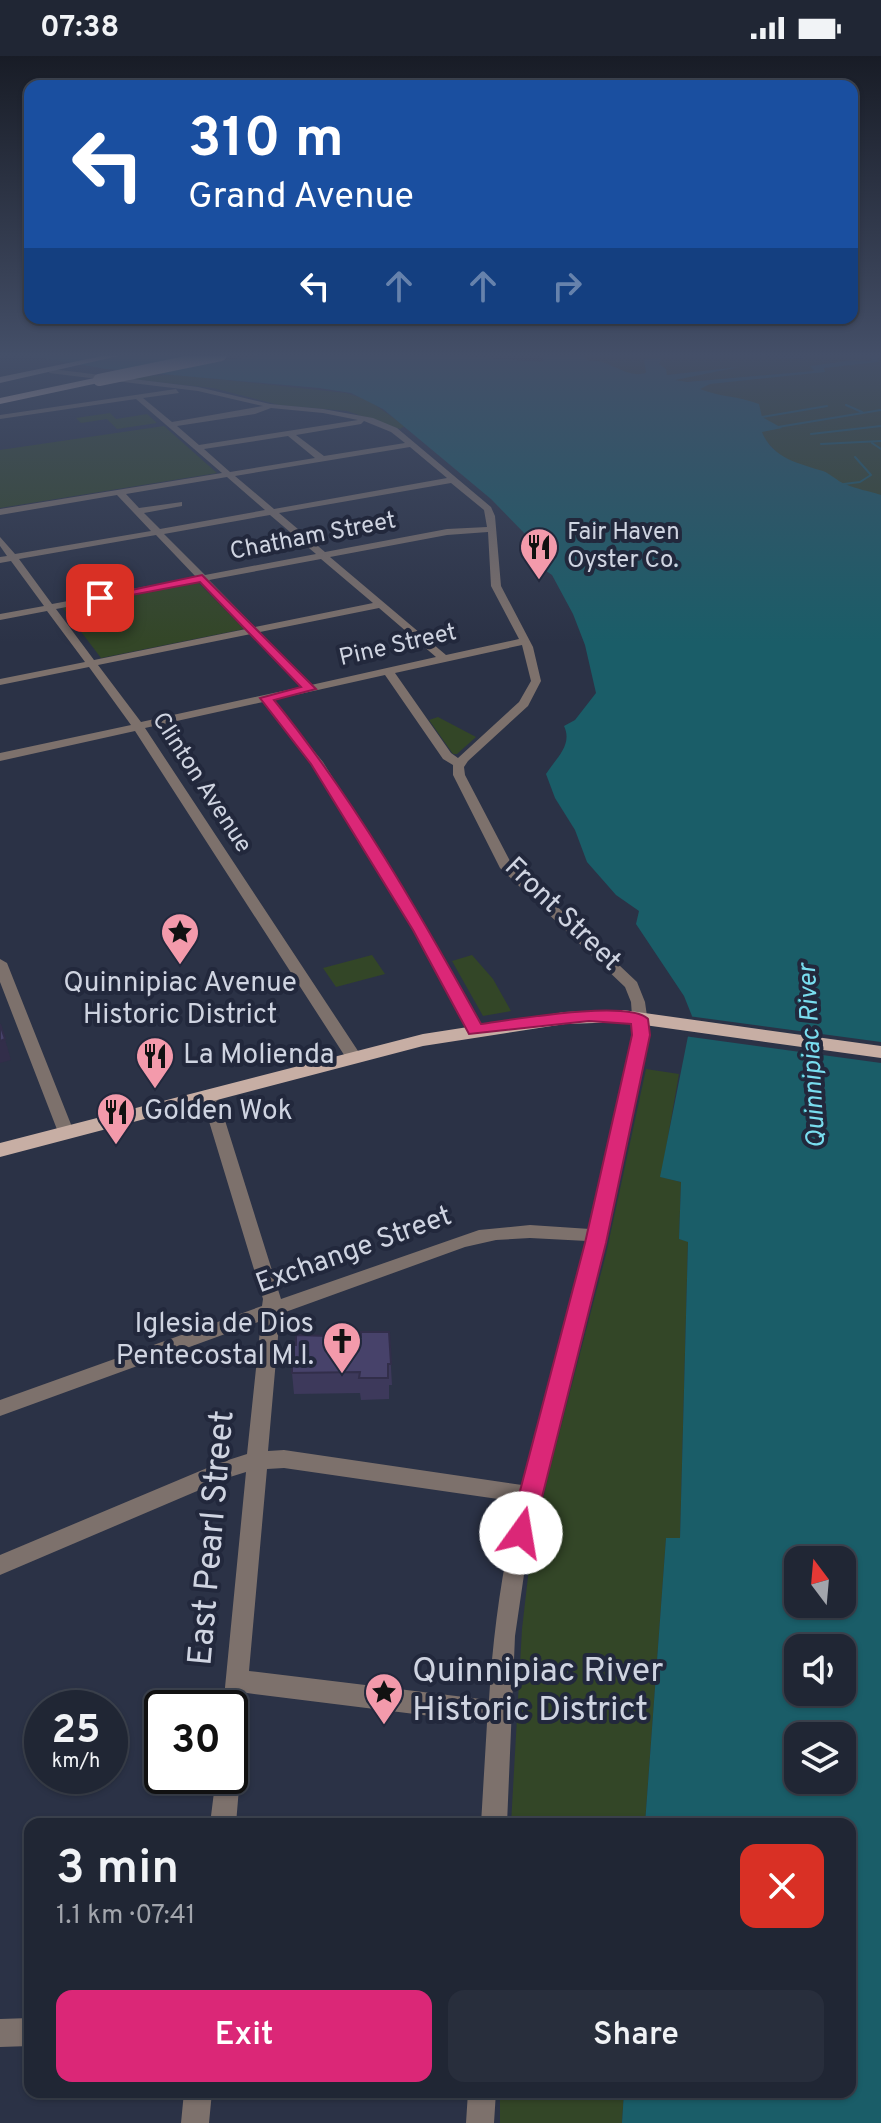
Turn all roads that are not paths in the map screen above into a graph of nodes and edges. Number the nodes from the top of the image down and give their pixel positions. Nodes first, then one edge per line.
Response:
1 (201, 450) edge
2 (311, 450) edge
3 (375, 450) edge
4 (416, 450) edge
5 (322, 459) junction
6 (227, 474) junction
7 (452, 480) junction
8 (119, 492) junction
9 (179, 504) dead end
10 (137, 511) junction
11 (0, 512) edge
12 (273, 512) junction
13 (492, 529) junction
14 (157, 532) junction
15 (0, 540) edge
16 (324, 555) junction
17 (13, 558) junction
18 (0, 560) edge
19 (202, 579) junction
20 (380, 605) junction
21 (50, 607) junction
22 (0, 617) edge
23 (253, 631) junction
24 (525, 641) junction
25 (444, 659) junction
26 (92, 664) junction
27 (388, 671) junction
28 (0, 682) edge
29 (309, 689) junction
30 (266, 698) junction
31 (138, 728) junction
32 (0, 757) edge
33 (459, 764) junction
34 (0, 963) edge
35 (640, 1019) junction
36 (476, 1031) junction
37 (881, 1052) edge
38 (354, 1057) junction
39 (209, 1095) junction
40 (66, 1132) junction
41 (0, 1150) edge
42 (597, 1236) junction
43 (271, 1310) junction
44 (0, 1408) edge
45 (255, 1461) junction
46 (529, 1495) junction
47 (0, 1565) edge
48 (237, 1681) junction
49 (236, 1690) edge
50 (498, 1713) junction
51 (226, 1794) edge
52 (224, 1818) edge
53 (494, 1818) edge
54 (24, 2032) edge
55 (0, 2033) edge
56 (197, 2098) edge
57 (482, 2098) edge
58 (195, 2123) edge
59 (480, 2123) edge

1 - 6 street
2 - 5 street
3 - 5 street
4 - 7 street
5 - 6 street
6 - 8 street
6 - 12 street
7 - 12 street
7 - 13 street
8 - 10 street
8 - 11 street
9 - 10 street
10 - 14 street
12 - 14 street
12 - 16 street
13 - 16 street, Chatham Street
13 - 24 street
14 - 17 street
14 - 19 street
15 - 17 street, Clinton Avenue
16 - 19 street, Chatham Street
16 - 20 street
17 - 18 street
17 - 21 street, Clinton Avenue
19 - 21 street, Chatham Street
19 - 23 street
20 - 23 street
20 - 25 street
21 - 22 street, Chatham Street
21 - 26 street, Clinton Avenue
23 - 26 street
23 - 29 street
24 - 25 street, Pine Street
24 - 33 street
25 - 27 street, Pine Street
26 - 28 street
26 - 31 street, Clinton Avenue
27 - 29 street, Pine Street
27 - 33 street
29 - 30 street, Pine Street
30 - 31 street, Pine Street
30 - 36 street
31 - 32 street, Pine Street
31 - 38 street, Clinton Avenue
33 - 35 street, Front Street
34 - 40 street
35 - 36 main road
35 - 37 main road
35 - 42 street, Front Street
36 - 38 main road
38 - 39 main road
39 - 40 main road
39 - 43 street, East Pearl Street
40 - 41 main road
42 - 43 street, Exchange Street
42 - 46 street, Front Street
43 - 44 street, Exchange Street
43 - 45 street, East Pearl Street
45 - 46 street
45 - 47 street
45 - 48 street, East Pearl Street
46 - 50 street, Front Street
48 - 49 street, East Pearl Street
48 - 50 street
50 - 53 street, Front Street
51 - 52 street
54 - 55 street
56 - 58 street
57 - 59 street

